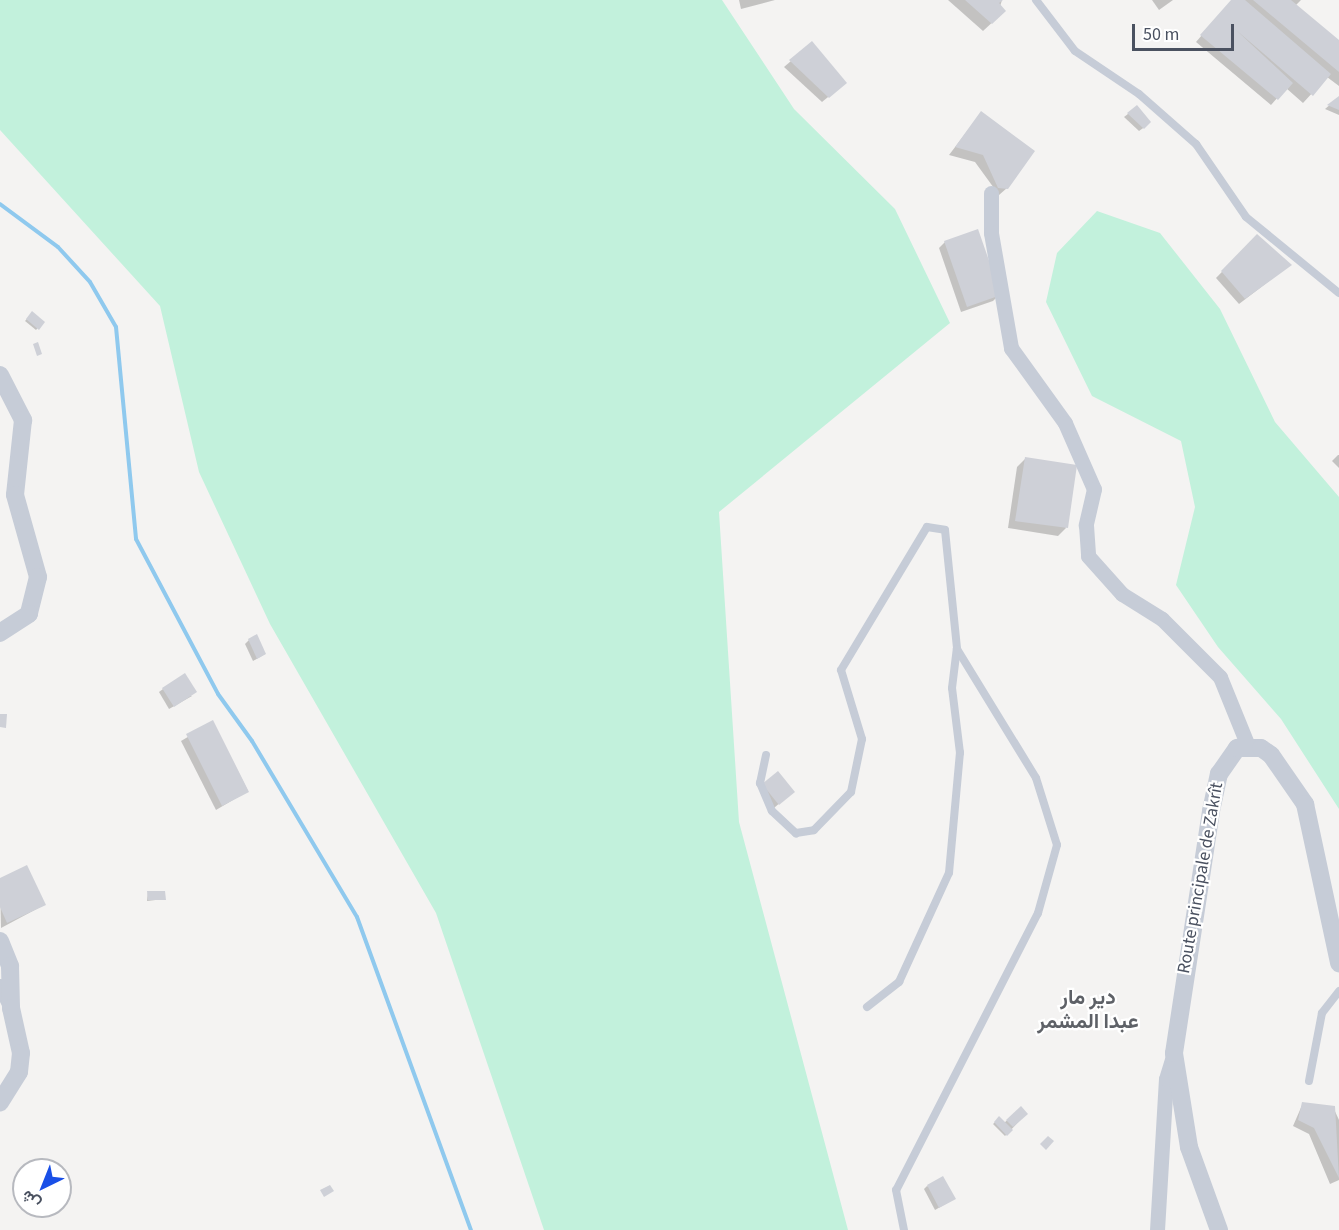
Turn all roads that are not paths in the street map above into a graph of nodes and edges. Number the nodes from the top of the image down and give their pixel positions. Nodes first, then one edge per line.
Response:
1 (1036, 0) edge
2 (991, 193) dead end
3 (1339, 293) edge
4 (0, 375) edge
5 (0, 633) edge
6 (957, 649) junction
7 (1248, 746) junction
8 (766, 754) dead end
9 (0, 941) edge
10 (1339, 963) edge
11 (0, 986) edge
12 (1339, 991) edge
13 (867, 1007) dead end
14 (11, 1008) junction
15 (1174, 1053) junction
16 (1309, 1082) dead end
17 (0, 1102) edge
18 (904, 1230) edge
19 (1157, 1230) edge
20 (1219, 1230) edge

1 - 3 lane
2 - 7 street
4 - 5 street
6 - 8 lane
6 - 13 lane
6 - 18 lane
7 - 10 street
7 - 15 street, Route principale de Zakrît
9 - 14 street
11 - 14 street
12 - 16 lane
14 - 17 street
15 - 19 street
15 - 20 street, Route principale de Zakrît

